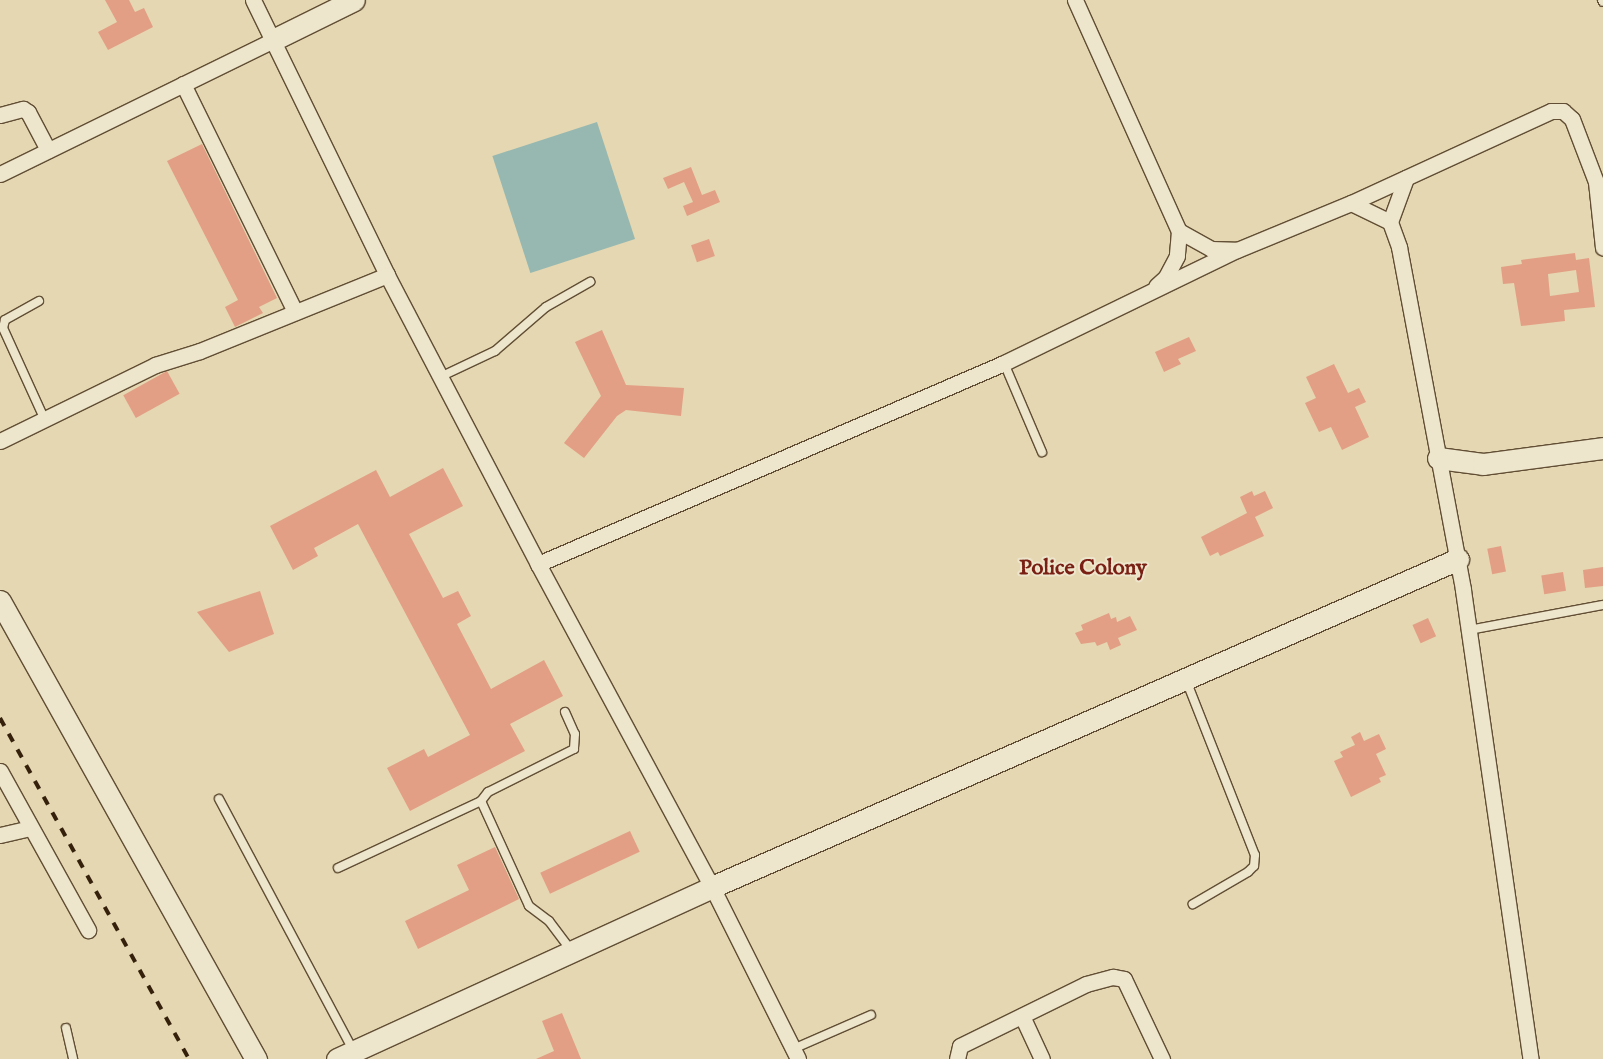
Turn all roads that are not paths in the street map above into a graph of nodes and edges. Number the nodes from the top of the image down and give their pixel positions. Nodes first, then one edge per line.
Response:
1 (253, 0) edge
2 (354, 0) edge
3 (1075, 0) edge
4 (273, 40) junction
5 (183, 84) junction
6 (0, 115) edge
7 (48, 150) junction
8 (0, 174) edge
9 (1406, 178) junction
10 (1351, 203) junction
11 (1390, 222) junction
12 (1179, 231) junction
13 (1603, 248) edge
14 (1237, 250) junction
15 (387, 275) junction
16 (590, 282) dead end
17 (1145, 295) junction
18 (39, 301) dead end
19 (295, 312) junction
20 (1004, 363) junction
21 (440, 377) junction
22 (44, 418) junction
23 (0, 441) edge
24 (1603, 448) edge
25 (1042, 452) dead end
26 (1438, 458) junction
27 (1458, 560) junction
28 (538, 564) junction
29 (0, 601) edge
30 (1603, 605) edge
31 (1469, 630) junction
32 (1186, 678) junction
33 (565, 712) dead end
34 (0, 771) edge
35 (219, 799) dead end
36 (481, 801) junction
37 (30, 828) junction
38 (0, 835) edge
39 (338, 868) dead end
40 (712, 886) junction
41 (1193, 904) dead end
42 (88, 930) dead end
43 (572, 952) junction
44 (871, 1015) dead end
45 (1022, 1016) junction
46 (66, 1028) dead end
47 (795, 1054) edge
48 (346, 1055) edge
49 (73, 1059) edge
50 (256, 1059) edge
51 (957, 1059) edge
52 (1042, 1059) edge
53 (1162, 1059) edge
54 (1531, 1059) edge

1 - 4 street
2 - 4 street
3 - 12 street
4 - 5 street
4 - 15 street
5 - 7 street
5 - 19 street
6 - 7 street
7 - 8 street
9 - 10 street
9 - 11 street
9 - 13 street
10 - 11 street
10 - 14 street
11 - 26 street
12 - 14 street
12 - 17 street
14 - 17 street
15 - 19 street
15 - 21 street
16 - 21 lane
17 - 20 street
18 - 22 lane
19 - 22 street
20 - 25 lane
20 - 28 street
21 - 28 street
22 - 23 street
24 - 26 street
26 - 27 street
27 - 31 street
27 - 32 street
28 - 40 street
29 - 50 street
30 - 31 lane
31 - 54 street
32 - 40 street
32 - 41 lane
33 - 36 lane
34 - 37 street
35 - 48 lane
36 - 39 lane
36 - 43 lane
37 - 38 street
37 - 42 street
40 - 43 street
40 - 47 street
43 - 48 street
44 - 47 lane
45 - 51 street
45 - 52 street
45 - 53 street
46 - 49 lane

